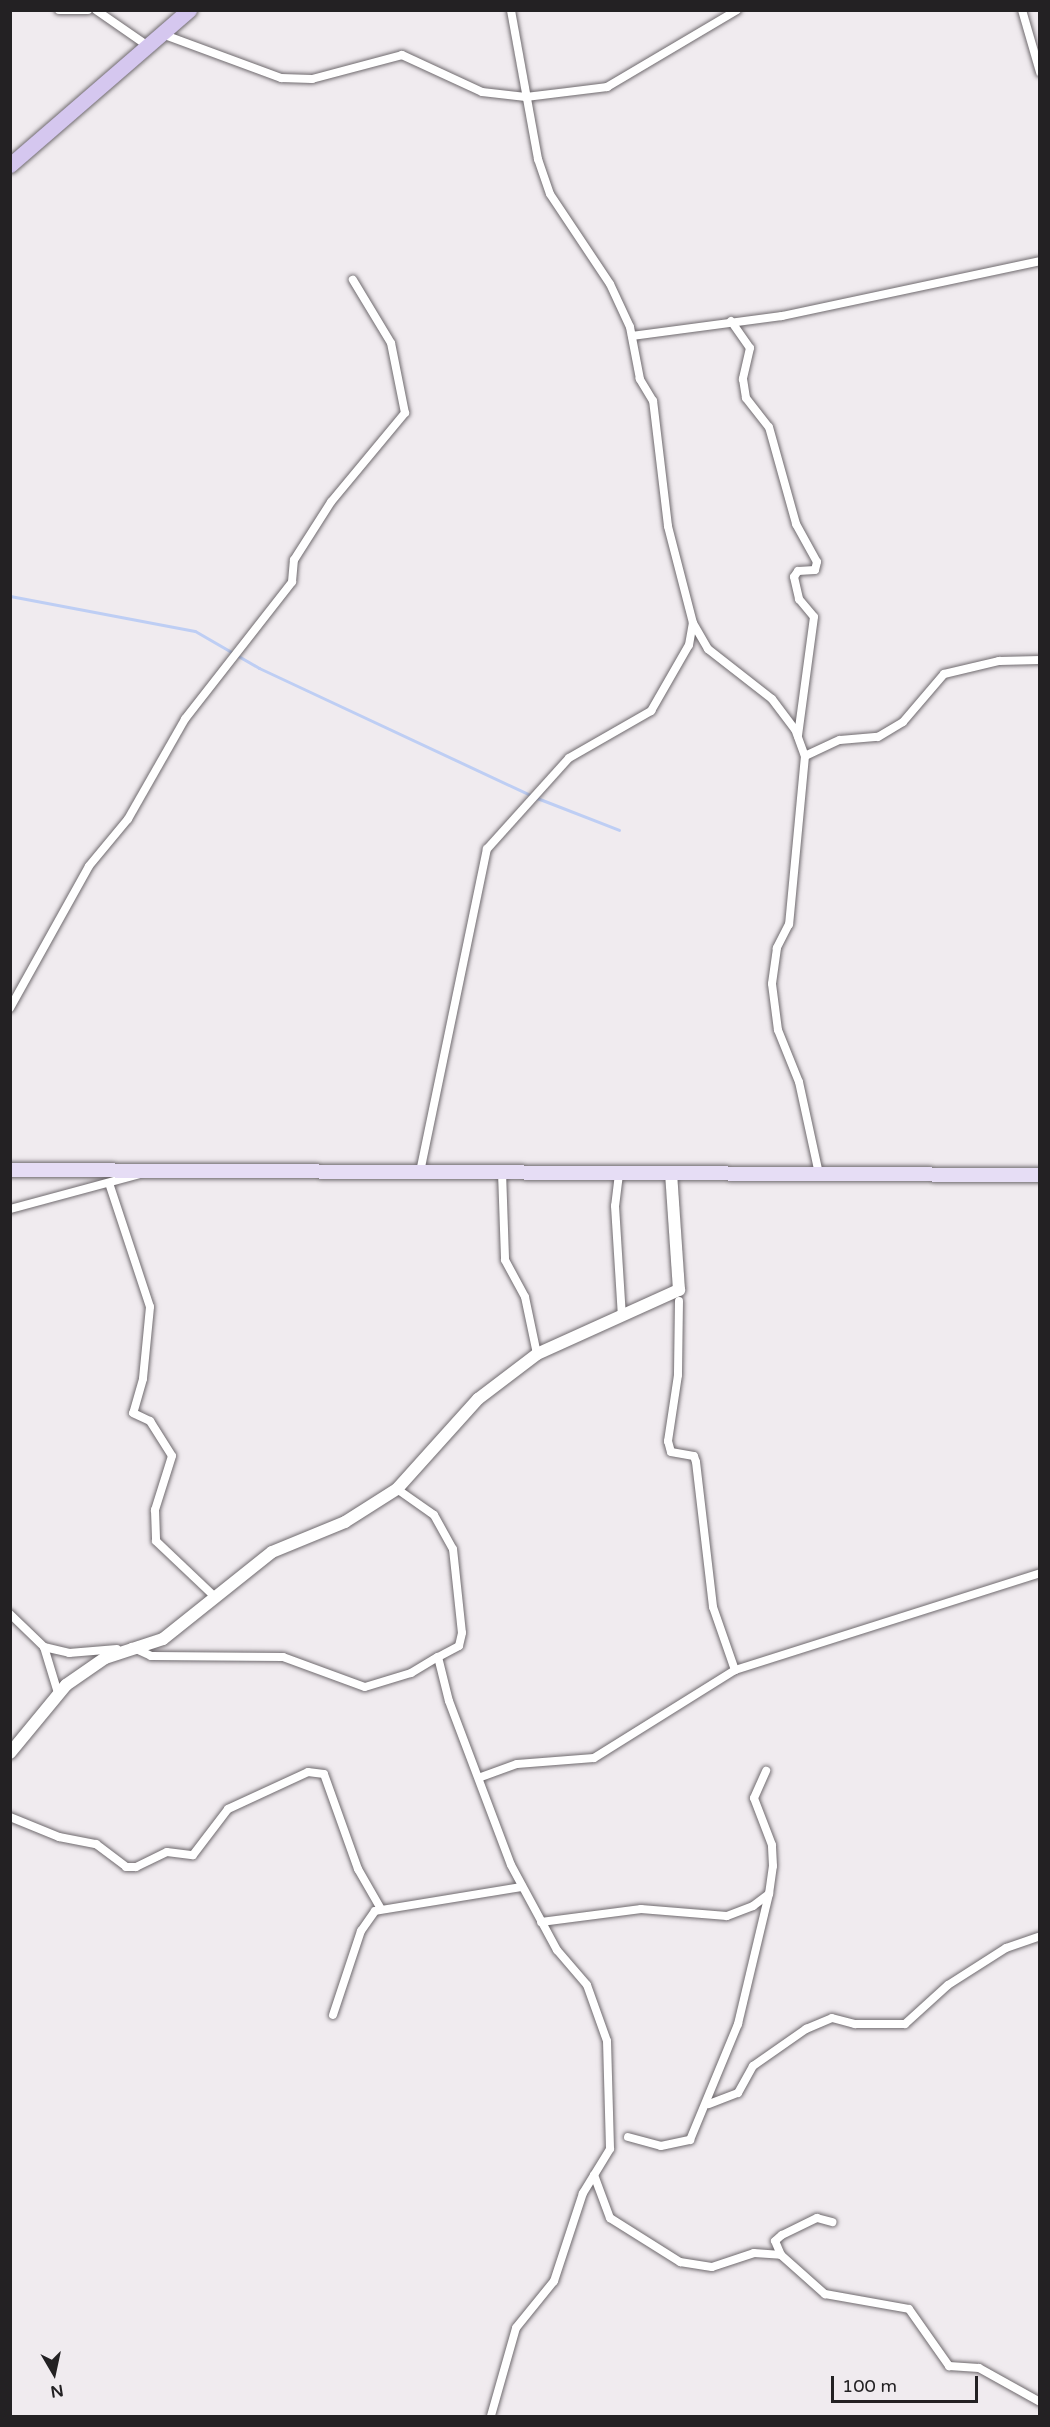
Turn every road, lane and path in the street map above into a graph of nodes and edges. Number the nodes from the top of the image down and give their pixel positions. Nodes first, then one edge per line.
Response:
1 (59, 10) edge
2 (88, 10) edge
3 (96, 10) edge
4 (189, 10) edge
5 (511, 10) edge
6 (737, 10) edge
7 (1022, 10) edge
8 (162, 34) junction
9 (148, 46) junction
10 (1040, 72) edge
11 (526, 97) junction
12 (10, 165) edge
13 (1040, 261) edge
14 (354, 280) dead end
15 (731, 321) junction
16 (632, 336) junction
17 (693, 623) junction
18 (1040, 660) edge
19 (798, 736) junction
20 (805, 756) junction
21 (10, 1008) edge
22 (156, 1168) junction
23 (10, 1170) edge
24 (420, 1172) junction
25 (502, 1172) junction
26 (671, 1172) junction
27 (619, 1174) junction
28 (819, 1174) junction
29 (1040, 1175) edge
30 (110, 1186) junction
31 (10, 1209) edge
32 (679, 1301) dead end
33 (622, 1319) junction
34 (537, 1354) junction
35 (397, 1489) junction
36 (1040, 1574) edge
37 (216, 1598) junction
38 (10, 1614) edge
39 (44, 1647) junction
40 (130, 1647) junction
41 (438, 1657) junction
42 (735, 1670) junction
43 (55, 1701) junction
44 (10, 1753) edge
45 (766, 1771) dead end
46 (481, 1777) junction
47 (10, 1817) edge
48 (522, 1887) junction
49 (769, 1894) junction
50 (381, 1909) junction
51 (541, 1922) junction
52 (1040, 1936) edge
53 (333, 2015) dead end
54 (709, 2104) junction
55 (628, 2137) dead end
56 (594, 2175) junction
57 (832, 2222) dead end
58 (781, 2255) junction
59 (1040, 2402) edge
60 (491, 2416) edge

1 - 2 street
3 - 9 street
4 - 8 highway
5 - 11 street
6 - 11 street
7 - 10 street
8 - 9 highway
8 - 11 street
9 - 12 highway
11 - 16 street
13 - 15 street
14 - 21 street
15 - 16 street
15 - 19 street
16 - 17 street
17 - 19 street
17 - 24 street
18 - 20 street
19 - 20 street
20 - 28 street
22 - 23 main road
22 - 24 main road
22 - 30 street
24 - 25 main road
25 - 27 main road
25 - 34 street
26 - 27 main road
26 - 28 main road
26 - 33 street
27 - 33 street
28 - 29 main road
30 - 31 street
30 - 37 street
32 - 42 street
33 - 34 street
34 - 35 street
35 - 37 street
35 - 41 street
36 - 42 street
37 - 40 street
38 - 39 street
39 - 40 street
39 - 43 street
40 - 41 street
40 - 43 street
41 - 46 street
42 - 46 street
43 - 44 street
45 - 49 street
46 - 48 street
47 - 50 street
48 - 50 street
48 - 51 street
49 - 51 street
49 - 54 street
50 - 53 street
51 - 56 street
52 - 54 street
54 - 55 street
56 - 58 street
56 - 60 street
57 - 58 street
58 - 59 street

